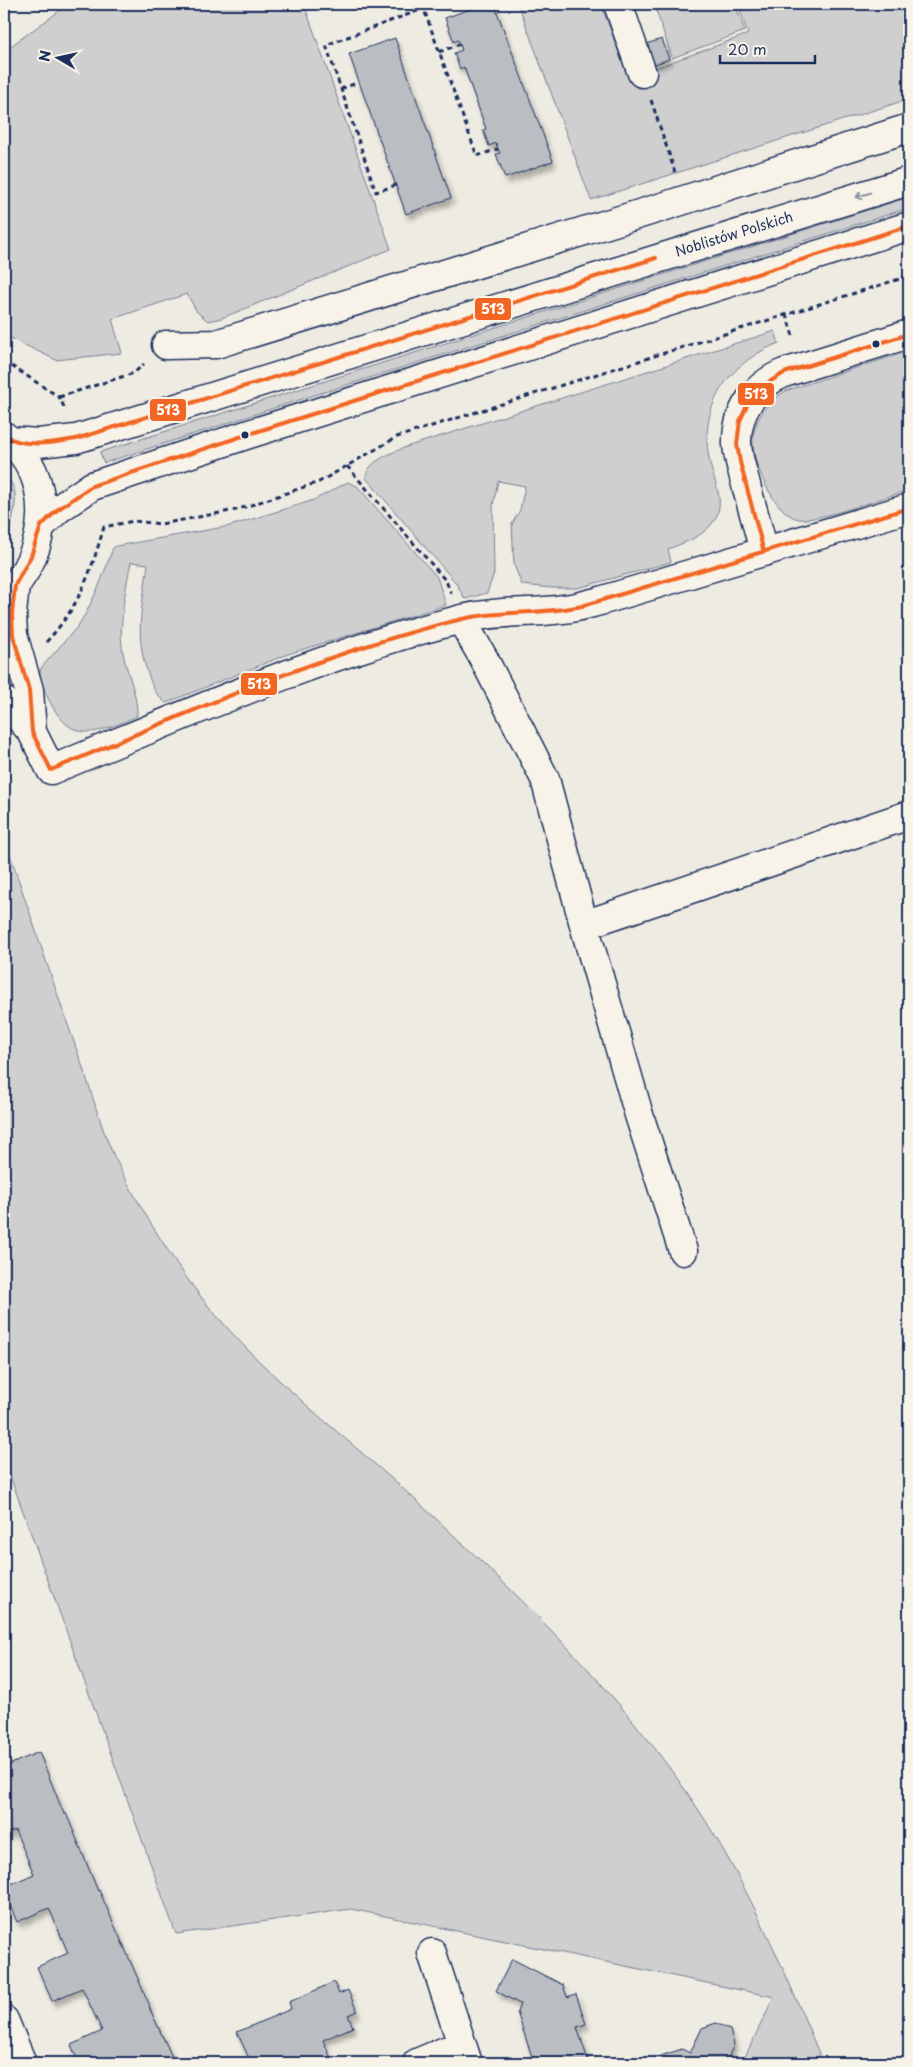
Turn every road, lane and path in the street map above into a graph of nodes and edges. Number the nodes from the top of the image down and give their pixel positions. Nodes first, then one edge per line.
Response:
1 (422, 4) edge
2 (436, 4) edge
3 (618, 4) edge
4 (424, 8) junction
5 (460, 44) dead end
6 (439, 52) junction
7 (642, 73) joint
8 (359, 82) dead end
9 (341, 89) junction
10 (909, 128) edge
11 (498, 149) dead end
12 (676, 172) dead end
13 (909, 181) edge
14 (396, 185) dead end
15 (909, 226) edge
16 (909, 276) edge
17 (786, 314) junction
18 (909, 334) edge
19 (795, 344) dead end
20 (166, 346) joint
21 (4, 361) edge
22 (8, 438) edge
23 (347, 466) junction
24 (909, 508) edge
25 (41, 526) junction
26 (764, 552) junction
27 (10, 591) edge
28 (461, 619) junction
29 (45, 644) dead end
30 (4, 701) edge
31 (32, 732) junction
32 (8, 791) dead end
33 (4, 796) edge
34 (909, 815) edge
35 (584, 924) junction
36 (683, 1251) dead end
37 (432, 1953) dead end
38 (4, 2020) edge
39 (465, 2053) edge
40 (22, 2063) edge
41 (416, 2063) edge

1 - 4 path
2 - 4 path
3 - 7 main road
4 - 6 path
4 - 9 path
5 - 6 path
6 - 11 path
7 - 12 path
8 - 9 path
9 - 14 path
10 - 20 main road
13 -> 22 main road, Noblistów Polskich
15 - 25 main road
16 - 17 path
17 - 19 path
17 - 23 path
18 - 26 main road
20 - 21 path
22 - 25 main road
23 - 28 path
23 - 29 path
24 - 26 main road
25 - 27 main road
26 - 28 main road
27 - 31 main road
28 - 31 main road
28 - 35 main road
30 - 31 main road
32 - 33 path
34 - 35 main road
35 - 36 main road
37 - 39 main road
38 - 40 main road
39 - 41 main road

